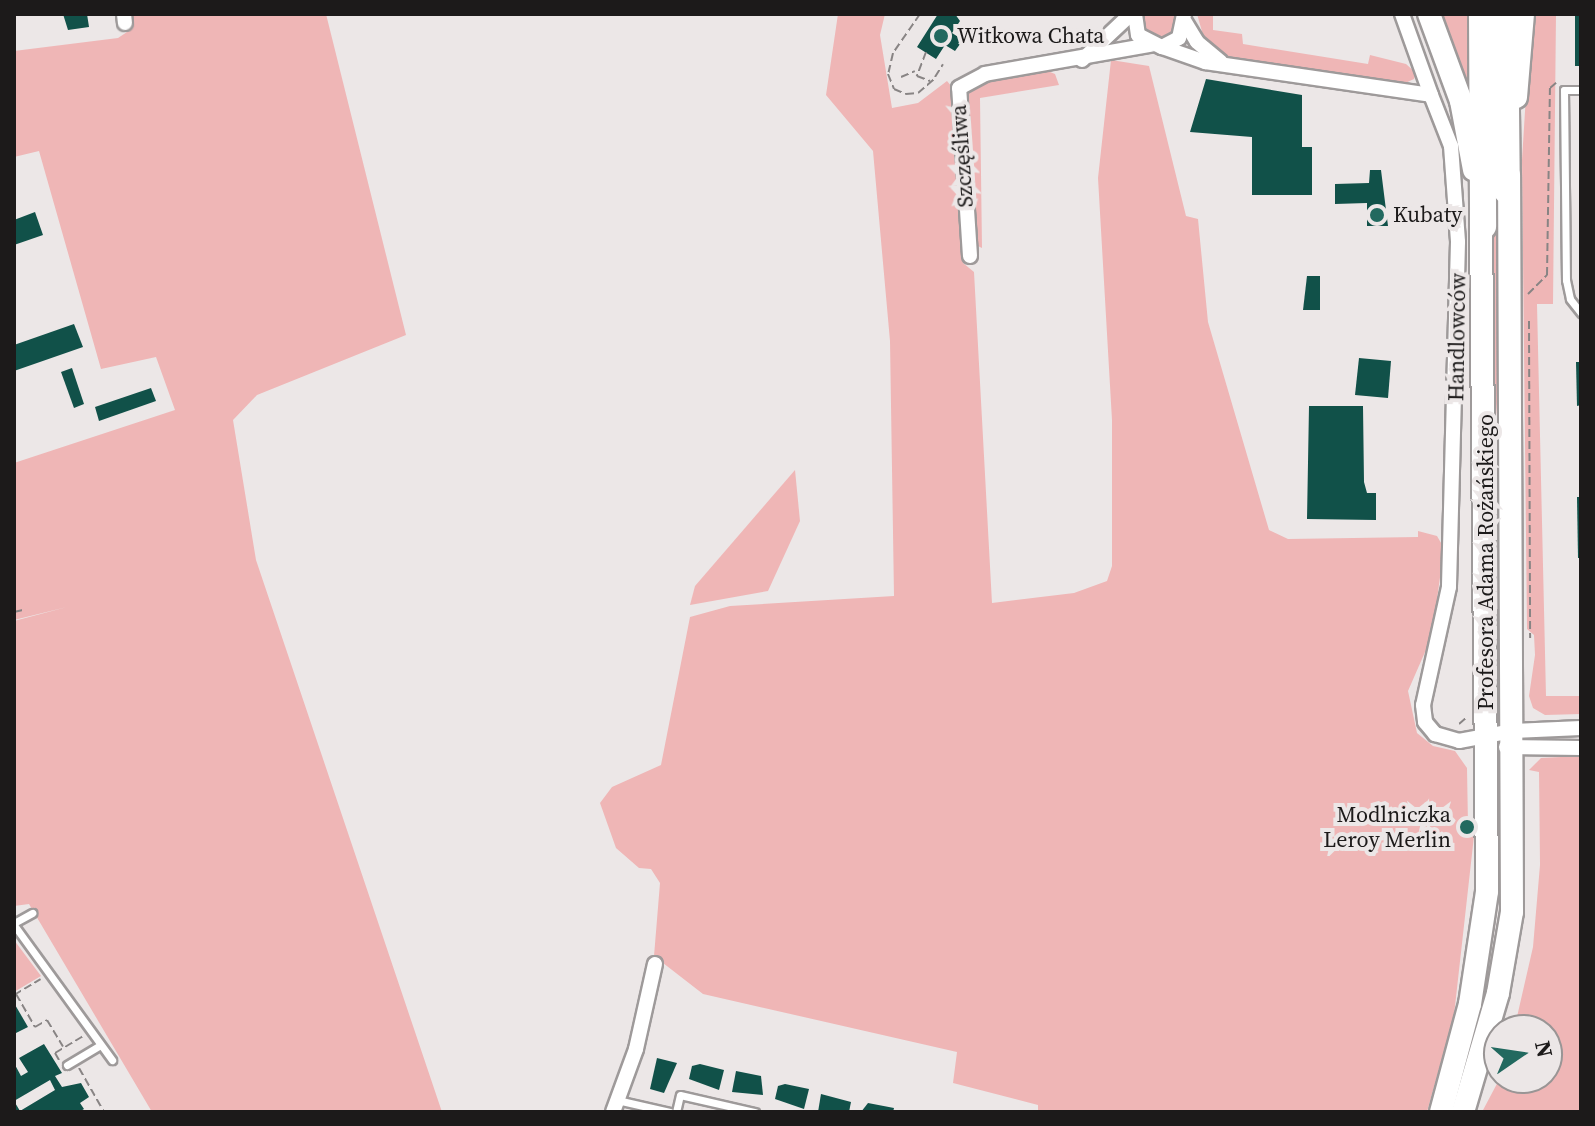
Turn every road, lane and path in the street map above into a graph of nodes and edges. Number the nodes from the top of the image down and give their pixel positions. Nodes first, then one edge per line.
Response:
1 (920, 14) edge
2 (1133, 14) edge
3 (1402, 14) edge
4 (1429, 14) edge
5 (1482, 14) edge
6 (1505, 14) edge
7 (1523, 14) edge
8 (1185, 16) edge
9 (1156, 46) junction
10 (926, 52) dead end
11 (1082, 60) junction
12 (1221, 63) junction
13 (943, 64) dead end
14 (916, 70) junction
15 (901, 77) dead end
16 (935, 78) junction
17 (1564, 82) dead end
18 (1581, 90) edge
19 (1431, 95) junction
20 (1507, 191) junction
21 (1483, 226) junction
22 (970, 256) dead end
23 (1581, 313) edge
24 (23, 610) dead end
25 (14, 612) edge
26 (1529, 639) dead end
27 (1581, 728) edge
28 (1488, 739) junction
29 (1513, 740) junction
30 (1581, 748) edge
31 (32, 913) dead end
32 (14, 924) edge
33 (655, 964) dead end
34 (44, 977) dead end
35 (15, 994) edge
36 (100, 1045) junction
37 (63, 1048) dead end
38 (112, 1060) dead end
39 (67, 1065) dead end
40 (78, 1066) dead end
41 (615, 1106) edge
42 (104, 1112) edge
43 (673, 1112) edge
44 (755, 1112) edge
45 (1441, 1112) edge
46 (1463, 1112) edge

1 - 16 path
2 - 9 street
2 - 11 street
3 - 19 street
4 - 21 main road, Profesora Adama Rożańskiego
5 - 21 highway
6 - 20 highway
7 - 20 main road, Profesora Adama Rożańskiego
8 - 9 street
8 - 12 street
9 - 11 street, Szczęśliwa
9 - 12 street
10 - 14 path
11 - 22 street, Szczęśliwa
12 - 19 street
13 - 16 path
14 - 15 path
14 - 16 path
17 - 26 path
18 - 23 lane
19 - 28 street, Handlowców
20 - 29 main road, Profesora Adama Rożańskiego
21 - 28 main road, Profesora Adama Rożańskiego
24 - 25 path
27 - 29 street
28 - 29 street, Handlowców
28 - 45 main road, Profesora Adama Rożańskiego
29 - 30 street
29 - 46 main road, Profesora Adama Rożańskiego
31 - 32 lane
32 - 36 lane
33 - 41 street
34 - 35 path
35 - 37 path
36 - 38 lane
36 - 39 lane
40 - 42 path
41 - 43 lane
43 - 44 lane

